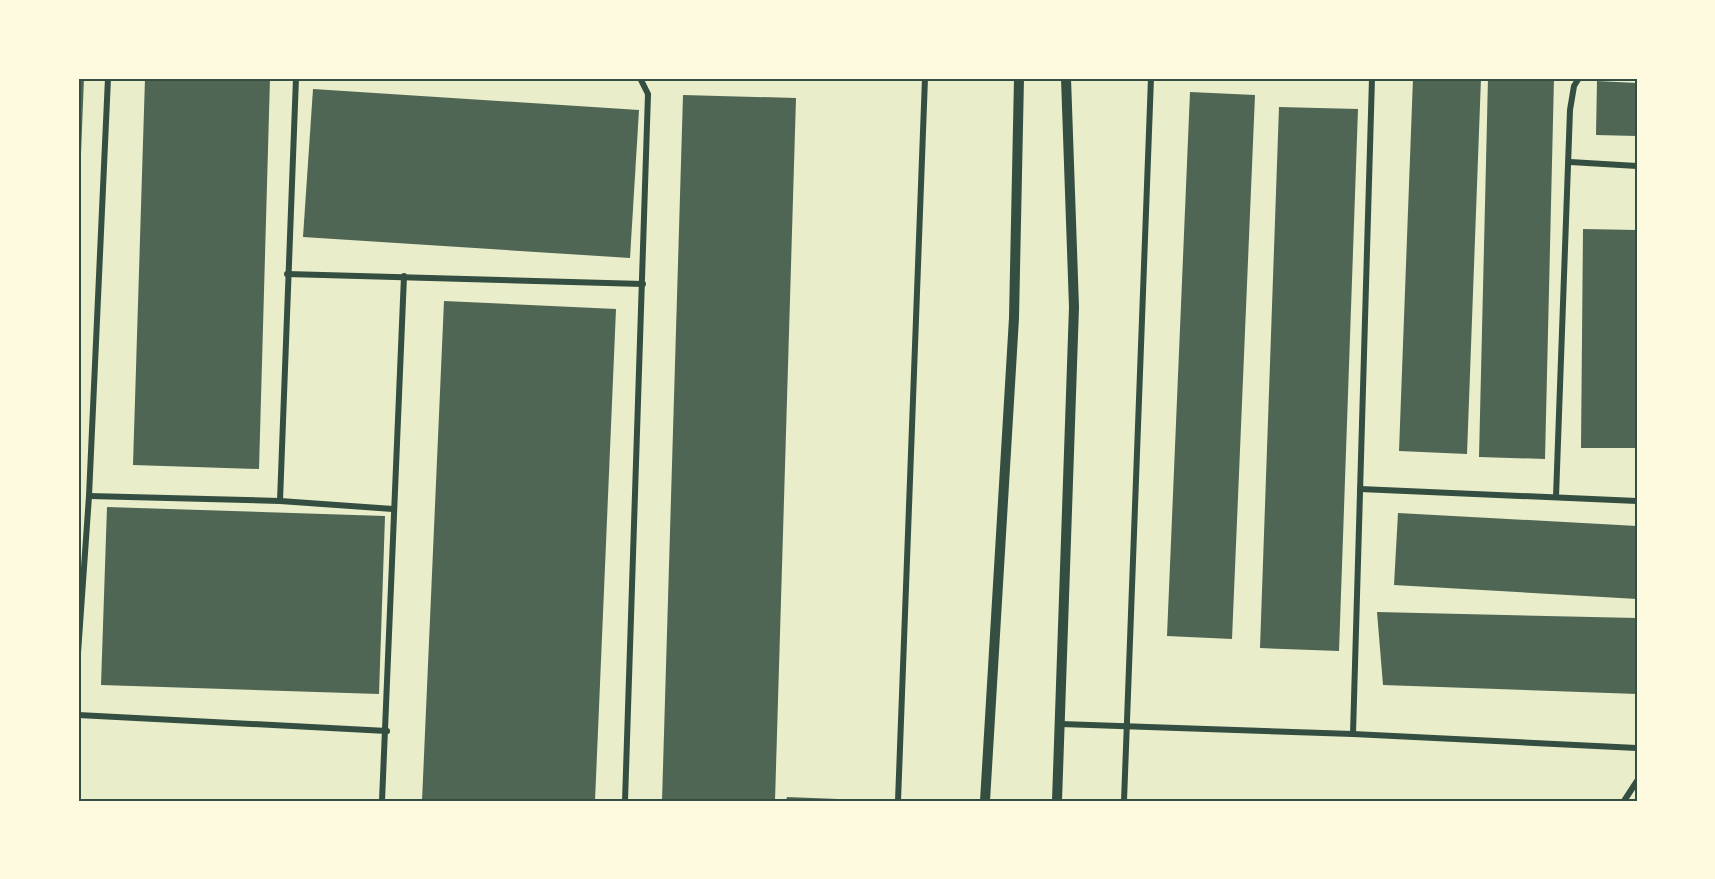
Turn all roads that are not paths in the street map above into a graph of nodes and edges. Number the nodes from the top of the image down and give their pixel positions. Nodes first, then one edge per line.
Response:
1 (108, 78) edge
2 (296, 78) edge
3 (640, 78) edge
4 (925, 78) edge
5 (1019, 78) edge
6 (1066, 78) edge
7 (1151, 78) edge
8 (1372, 78) edge
9 (1579, 78) edge
10 (1570, 162) junction
11 (1637, 166) edge
12 (287, 274) junction
13 (404, 276) junction
14 (643, 284) junction
15 (1360, 489) junction
16 (88, 496) junction
17 (1556, 496) junction
18 (280, 501) junction
19 (1637, 501) edge
20 (393, 509) junction
21 (78, 653) edge
22 (78, 715) edge
23 (1061, 724) junction
24 (1128, 728) junction
25 (387, 731) junction
26 (1353, 734) junction
27 (1637, 748) edge
28 (1637, 781) edge
29 (382, 801) edge
30 (625, 801) edge
31 (897, 801) edge
32 (986, 801) edge
33 (1057, 801) edge
34 (1124, 801) edge
35 (1624, 801) edge

1 - 16 street
2 - 12 street
3 - 14 street
4 - 31 street
5 - 32 street
6 - 23 street
7 - 24 street
8 - 15 street
9 - 10 street
10 - 11 street
10 - 17 street
12 - 13 street
12 - 18 street
13 - 14 street
13 - 20 street
14 - 30 street
15 - 17 street
15 - 26 street
16 - 18 street
16 - 21 street
17 - 19 street
18 - 20 street
20 - 25 street
22 - 25 street
23 - 24 street
23 - 33 street
24 - 26 street
24 - 34 street
25 - 29 street
26 - 27 street
28 - 35 street

